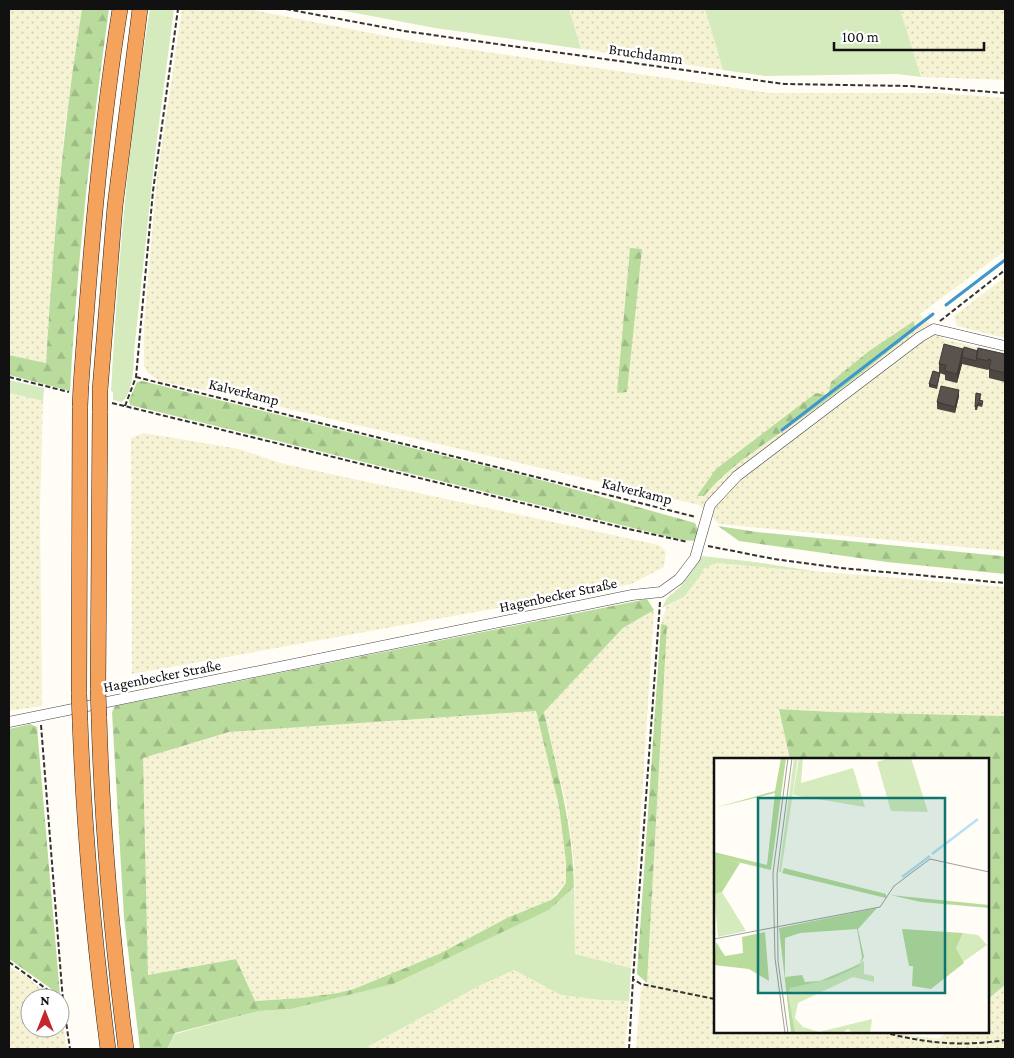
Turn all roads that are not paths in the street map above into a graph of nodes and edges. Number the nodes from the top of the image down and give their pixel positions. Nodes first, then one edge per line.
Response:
1 (120, 9) edge
2 (140, 9) edge
3 (1005, 346) edge
4 (9, 722) edge
5 (108, 1049) edge
6 (126, 1049) edge

1 - 5 highway, bridge
2 - 6 highway, bridge
3 - 4 street, Hagenbecker Straße

